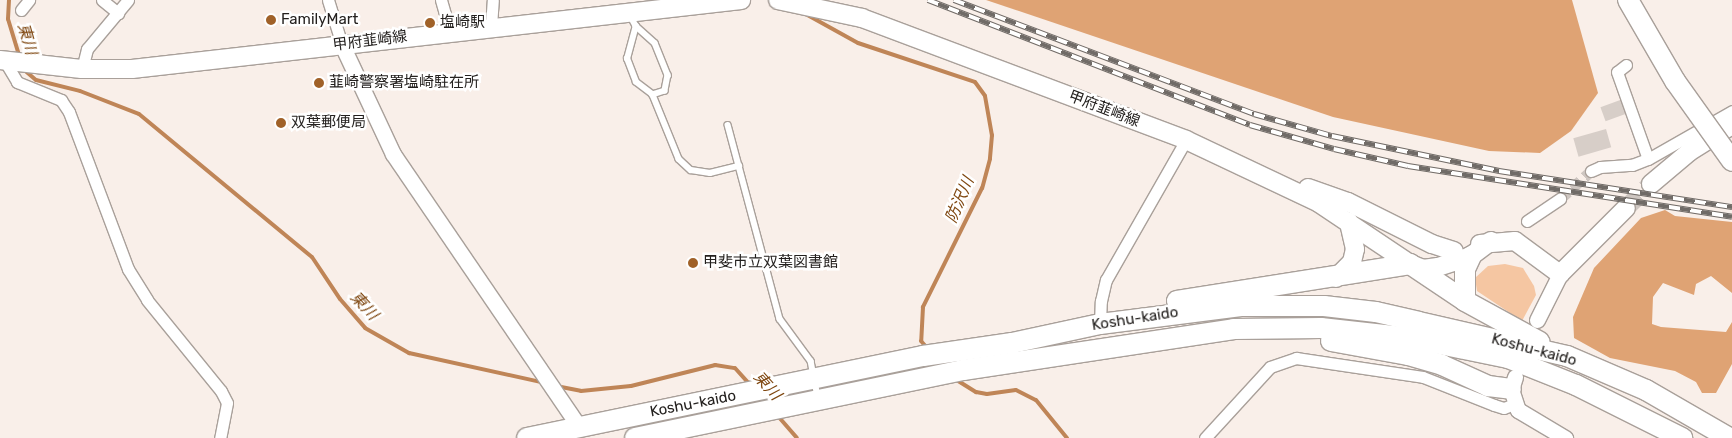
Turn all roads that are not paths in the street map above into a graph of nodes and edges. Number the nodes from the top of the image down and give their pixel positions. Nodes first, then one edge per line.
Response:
1 (29, 0) edge
2 (102, 0) edge
3 (128, 0) edge
4 (328, 0) edge
5 (441, 0) edge
6 (493, 0) edge
7 (741, 0) edge
8 (778, 0) edge
9 (1628, 0) edge
10 (21, 10) dead end
11 (118, 13) junction
12 (632, 18) junction
13 (491, 26) junction
14 (450, 31) junction
15 (342, 45) junction
16 (4, 60) edge
17 (1626, 65) dead end
18 (82, 69) junction
19 (653, 95) junction
20 (1732, 111) edge
21 (728, 125) dead end
22 (1732, 125) edge
23 (1186, 140) junction
24 (1648, 159) junction
25 (1232, 160) junction
26 (1732, 161) edge
27 (739, 166) junction
28 (1591, 171) tunnel mouth
29 (1650, 184) tunnel mouth
30 (1560, 199) tunnel mouth
31 (1626, 208) tunnel mouth
32 (1527, 221) dead end
33 (1350, 222) junction
34 (1463, 254) junction
35 (1410, 264) junction
36 (1560, 274) junction
37 (1336, 278) junction
38 (1464, 301) junction
39 (1537, 320) dead end
40 (1100, 324) junction
41 (1567, 356) junction
42 (1043, 357) junction
43 (814, 380) junction
44 (1513, 390) junction
45 (818, 400) junction
46 (584, 433) edge
47 (220, 438) edge
48 (527, 438) edge
49 (635, 438) edge
50 (1205, 438) edge
51 (1565, 438) edge
52 (1682, 438) edge
53 (1729, 438) edge

1 - 10 street
2 - 11 street
3 - 11 street
4 - 15 street
5 - 14 street
6 - 13 street
7 - 12 main road, 甲府韮崎線
8 - 23 main road, 甲府韮崎線
9 - 26 highway, bridge
11 - 18 street
12 - 13 main road, 甲府韮崎線
12 - 19 lane
12 - 19 lane
13 - 14 main road, 甲府韮崎線
14 - 15 main road, 甲府韮崎線
15 - 18 main road, 甲府韮崎線
15 - 46 street
16 - 18 main road, 甲府韮崎線
16 - 47 street
17 - 24 street
19 - 27 lane
20 - 24 street
21 - 27 lane
22 - 29 main road
23 - 25 main road, 甲府韮崎線
23 - 40 street
24 - 28 street
25 - 33 main road, 甲府韮崎線
25 - 34 main road
27 - 43 lane
30 - 32 street
31 - 36 main road
33 - 35 main road, 甲府韮崎線
33 - 37 main road
34 - 35 main road
34 - 36 main road
34 - 38 highway
35 - 37 highway
35 - 38 highway
36 - 39 street
37 - 40 highway
38 - 41 highway
40 - 41 highway, Koshu-kaido
40 - 43 highway, Koshu-kaido
41 - 53 highway, Koshu-kaido
42 - 44 highway
42 - 45 highway, Koshu-kaido
42 - 52 highway, Koshu-kaido
43 - 45 lane
43 - 46 highway, Koshu-kaido
44 - 50 street
44 - 51 street
45 - 49 highway, Koshu-kaido
46 - 48 highway, Koshu-kaido

